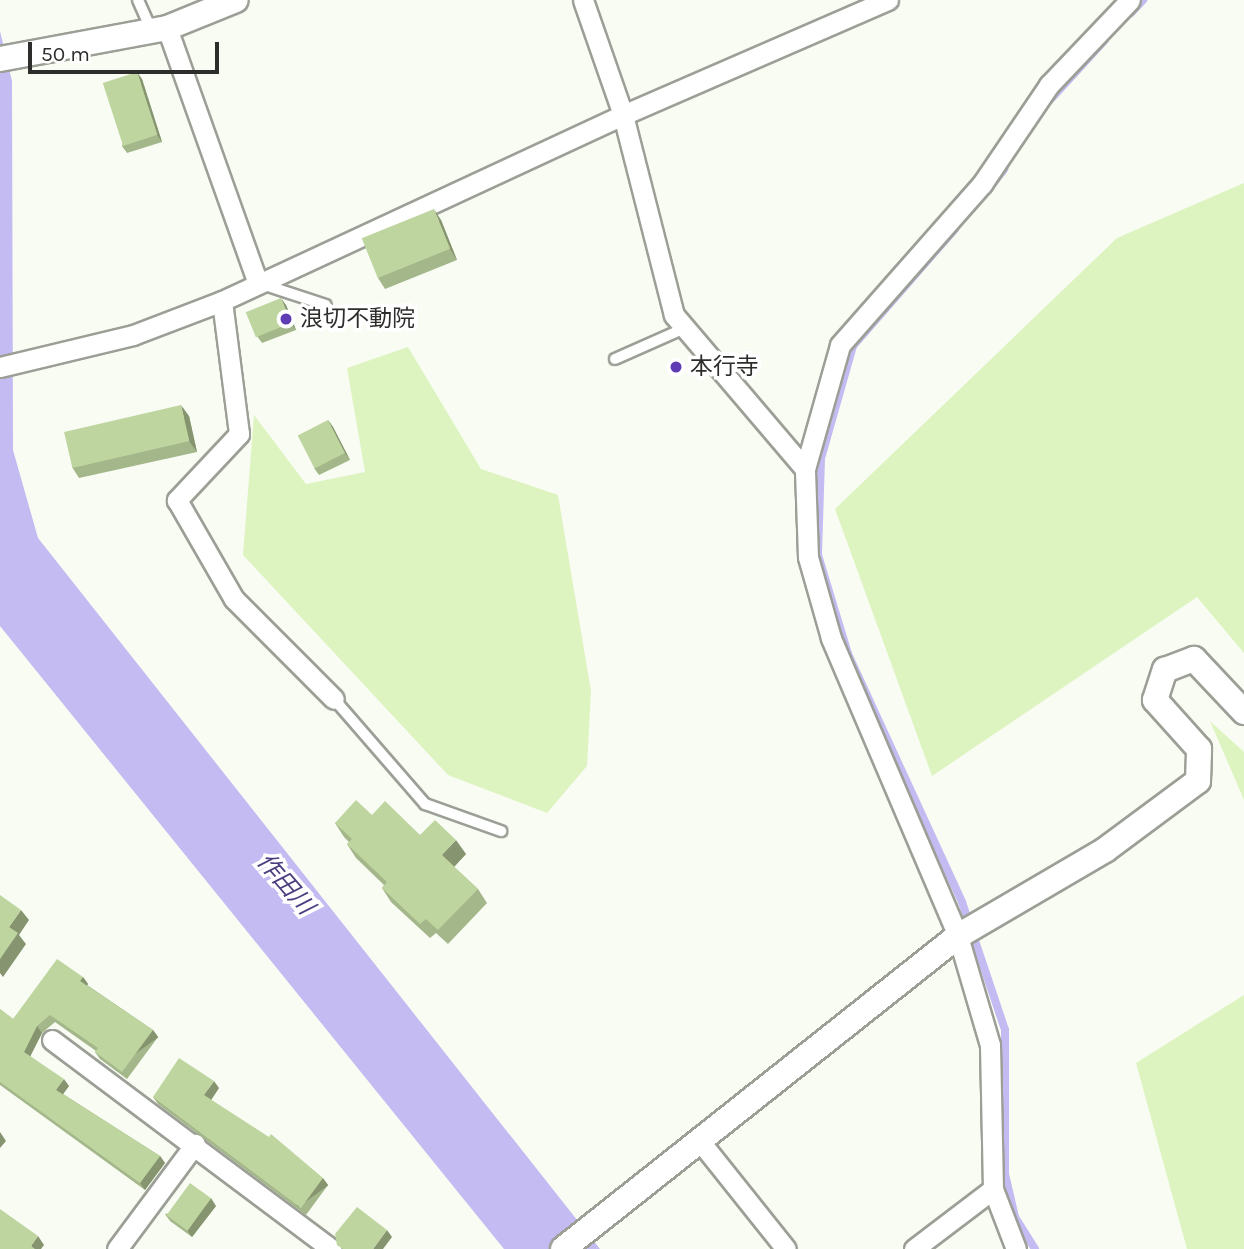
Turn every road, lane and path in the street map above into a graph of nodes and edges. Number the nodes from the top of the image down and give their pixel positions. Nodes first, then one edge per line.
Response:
1 (138, 0) edge
2 (236, 0) edge
3 (583, 0) edge
4 (888, 0) edge
5 (1121, 3) edge
6 (159, 30) junction
7 (0, 59) edge
8 (623, 115) junction
9 (258, 283) junction
10 (222, 301) junction
11 (327, 306) dead end
12 (685, 328) junction
13 (615, 359) dead end
14 (0, 367) edge
15 (805, 468) junction
16 (334, 699) joint
17 (1244, 712) edge
18 (501, 831) dead end
19 (968, 931) junction
20 (52, 1040) dead end
21 (699, 1140) junction
22 (195, 1144) junction
23 (993, 1189) junction
24 (117, 1249) edge
25 (331, 1249) edge
26 (564, 1249) edge
27 (786, 1249) edge
28 (914, 1249) edge
29 (1016, 1249) edge

1 - 6 lane
2 - 6 street
3 - 8 street
4 - 8 street
5 - 15 street
6 - 7 street
6 - 9 street
8 - 9 street
8 - 12 street
9 - 10 street
9 - 11 lane
10 - 14 street
10 - 16 street
12 - 13 lane
12 - 15 street
15 - 19 street
16 - 18 lane
17 - 19 street
19 - 21 street
19 - 23 street
20 - 22 street
21 - 26 street
21 - 27 street
22 - 24 street
22 - 25 street
23 - 28 street
23 - 29 street

